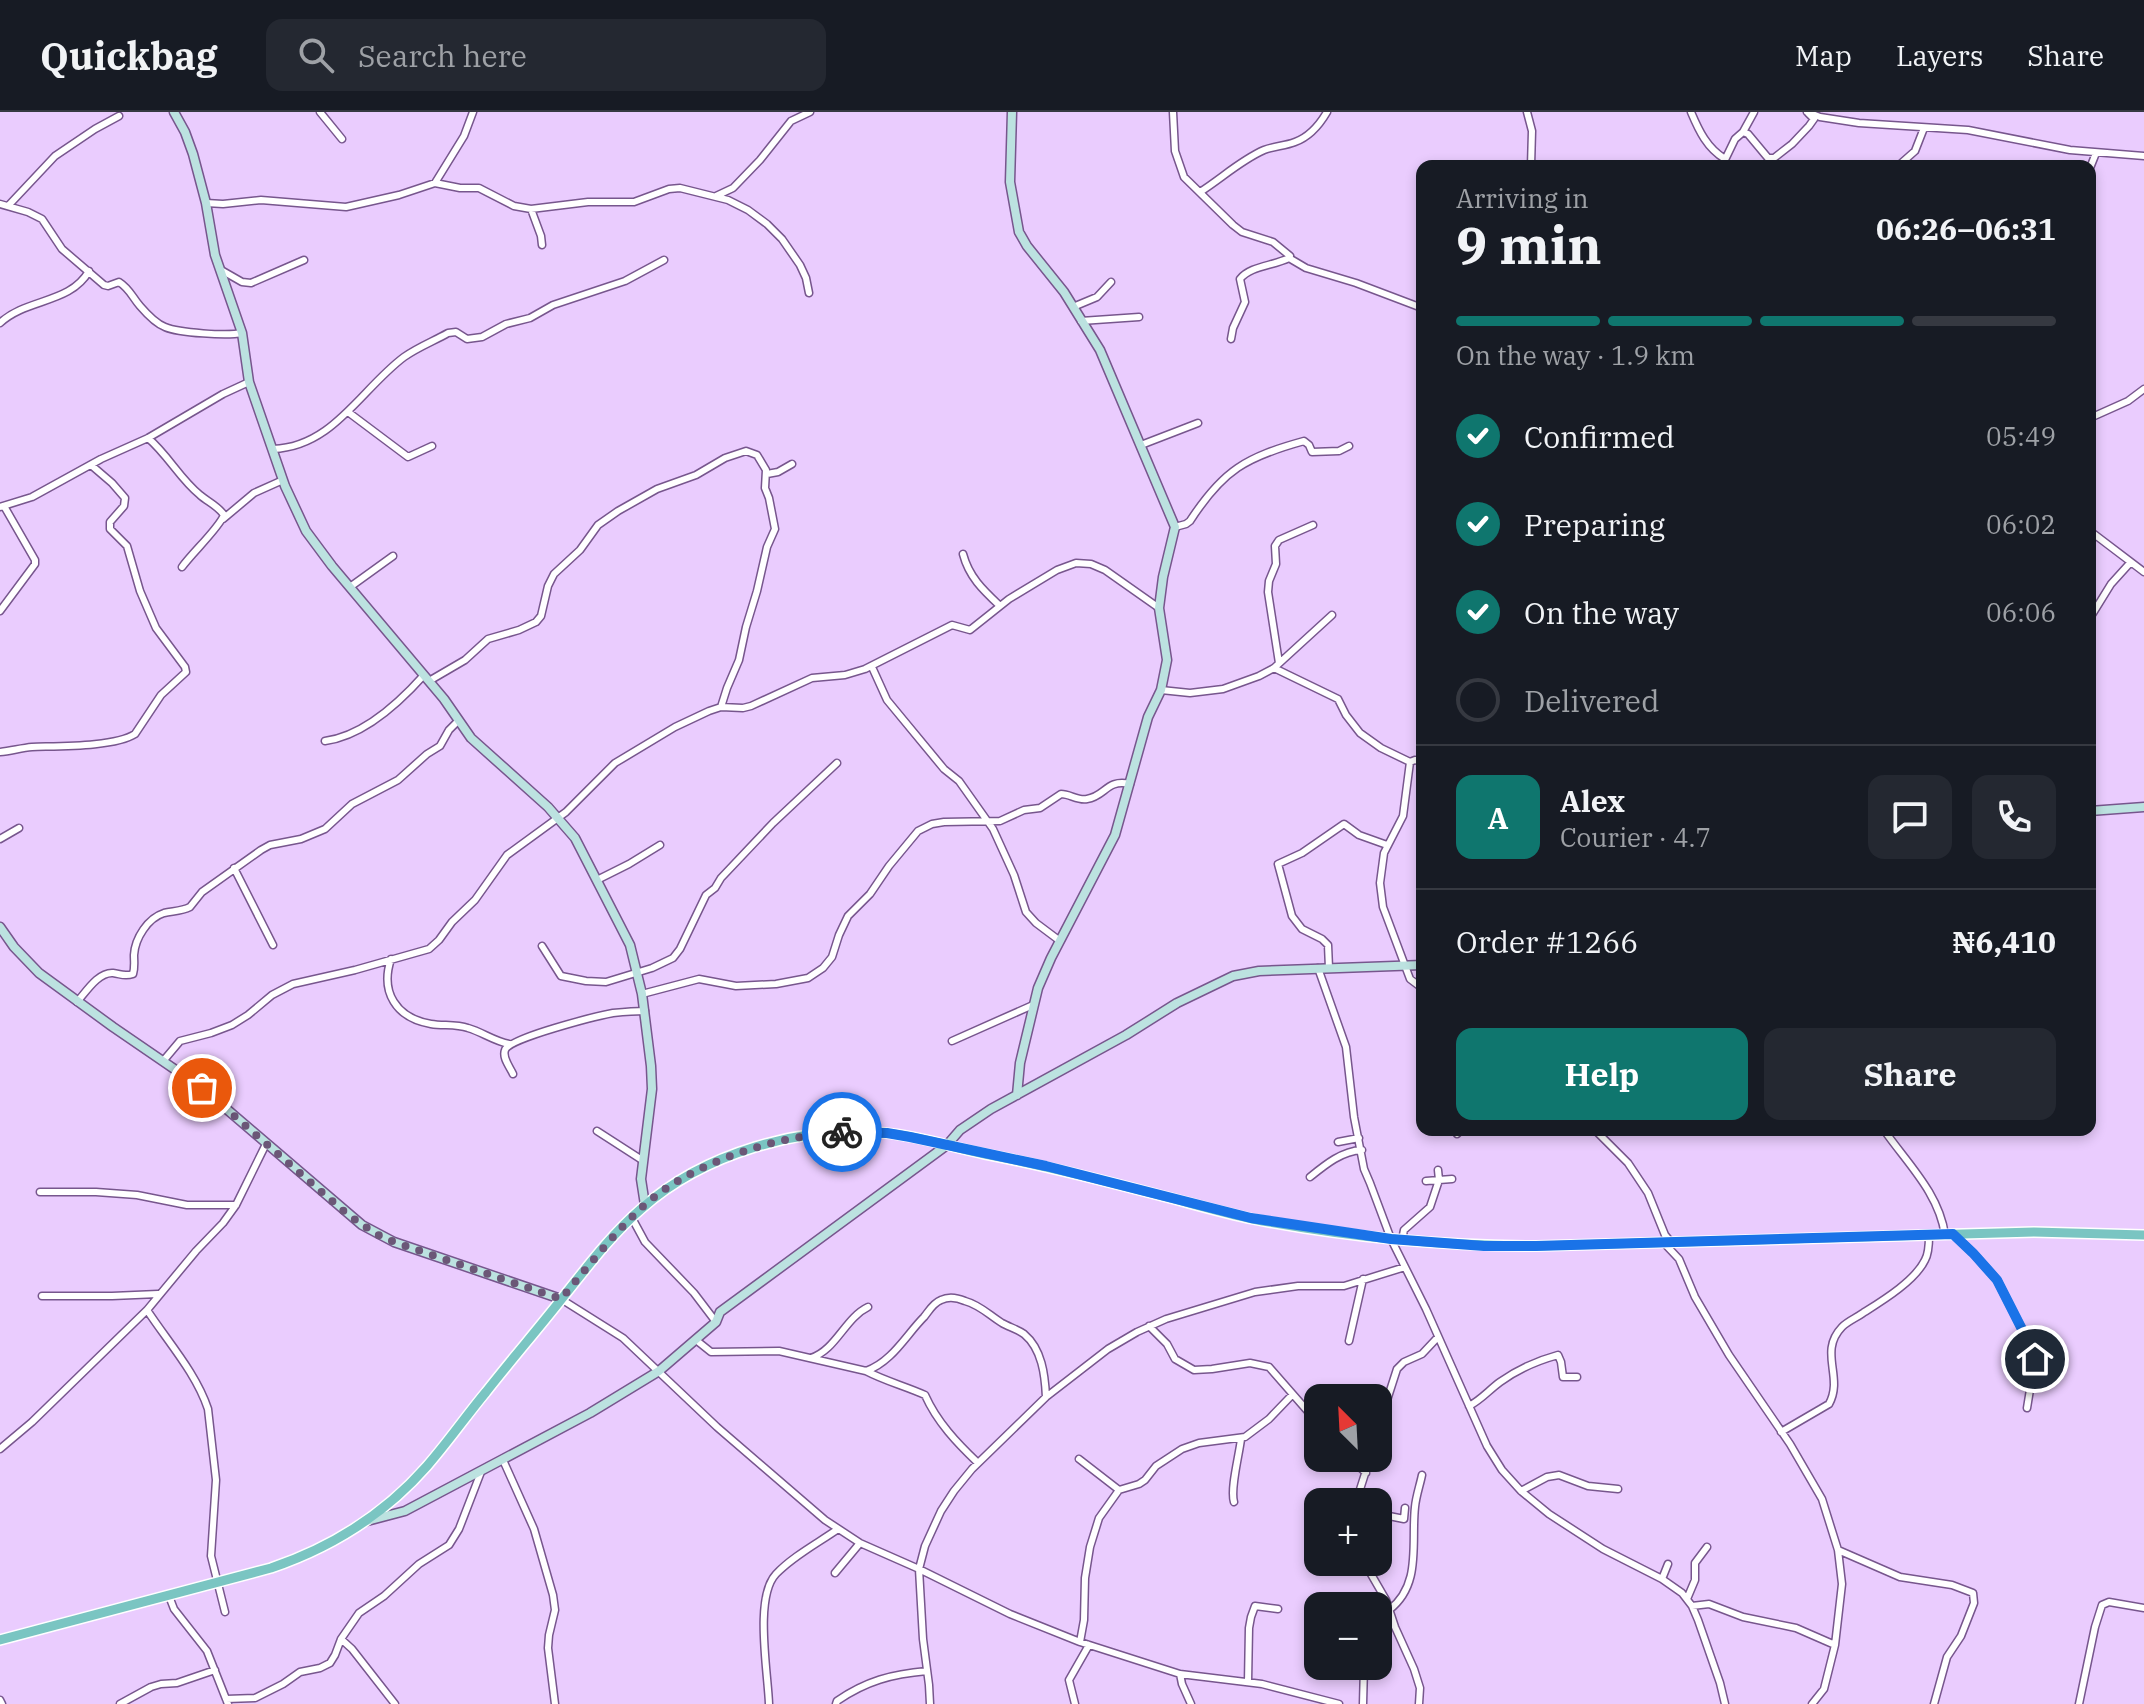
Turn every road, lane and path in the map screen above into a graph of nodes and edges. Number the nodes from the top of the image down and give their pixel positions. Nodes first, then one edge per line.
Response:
1 (174, 112) edge
2 (320, 112) edge
3 (473, 112) edge
4 (810, 112) edge
5 (1012, 112) edge
6 (1173, 112) edge
7 (1327, 112) edge
8 (1527, 112) edge
9 (1691, 112) edge
10 (1754, 112) edge
11 (1807, 112) edge
12 (119, 116) dead end
13 (1924, 128) junction
14 (1743, 132) junction
15 (342, 139) dead end
16 (2096, 153) junction
17 (2144, 156) edge
18 (1531, 160) edge
19 (1721, 160) edge
20 (1724, 160) edge
21 (1905, 160) edge
22 (2093, 160) edge
23 (435, 183) junction
24 (1200, 192) junction
25 (716, 196) junction
26 (206, 203) junction
27 (4, 205) edge
28 (531, 209) junction
29 (542, 245) dead end
30 (1289, 258) junction
31 (304, 260) dead end
32 (664, 260) dead end
33 (221, 270) junction
34 (89, 271) junction
35 (1111, 282) dead end
36 (809, 293) dead end
37 (1416, 306) edge
38 (1073, 307) junction
39 (1139, 317) dead end
40 (1081, 321) junction
41 (0, 323) edge
42 (242, 333) junction
43 (1231, 339) dead end
44 (249, 382) junction
45 (2144, 389) edge
46 (348, 412) junction
47 (2096, 415) edge
48 (1198, 423) dead end
49 (148, 438) junction
50 (1141, 445) junction
51 (432, 446) dead end
52 (1349, 446) dead end
53 (273, 449) junction
54 (792, 464) dead end
55 (91, 465) junction
56 (767, 474) junction
57 (283, 480) junction
58 (2, 507) edge
59 (223, 519) junction
60 (1313, 525) dead end
61 (1175, 527) junction
62 (2096, 536) edge
63 (963, 554) dead end
64 (393, 556) dead end
65 (2130, 563) junction
66 (182, 567) dead end
67 (2144, 572) edge
68 (350, 587) junction
69 (1000, 606) junction
70 (1159, 608) junction
71 (2096, 608) edge
72 (0, 611) edge
73 (1332, 615) dead end
74 (1276, 665) junction
75 (872, 667) junction
76 (426, 678) junction
77 (1161, 690) junction
78 (721, 707) junction
79 (458, 721) junction
80 (325, 741) dead end
81 (0, 752) edge
82 (1416, 760) edge
83 (1410, 762) junction
84 (837, 763) dead end
85 (1130, 784) junction
86 (2144, 807) edge
87 (2096, 811) edge
88 (558, 817) junction
89 (988, 822) junction
90 (19, 828) dead end
91 (0, 839) edge
92 (660, 845) dead end
93 (1387, 845) junction
94 (234, 868) junction
95 (597, 880) junction
96 (1, 929) edge
97 (1060, 941) junction
98 (273, 945) dead end
99 (542, 946) dead end
100 (391, 959) junction
101 (1407, 965) junction
102 (1416, 965) edge
103 (1318, 968) junction
104 (1329, 968) junction
105 (636, 972) junction
106 (1416, 984) edge
107 (642, 994) junction
108 (77, 1002) junction
109 (1033, 1005) junction
110 (645, 1011) junction
111 (952, 1041) dead end
112 (509, 1044) junction
113 (164, 1060) junction
114 (513, 1074) dead end
115 (1017, 1095) junction
116 (597, 1131) dead end
117 (1601, 1136) edge
118 (1888, 1136) edge
119 (1359, 1138) junction
120 (1338, 1142) dead end
121 (266, 1144) junction
122 (947, 1145) junction
123 (1362, 1150) junction
124 (642, 1160) junction
125 (1438, 1170) dead end
126 (1310, 1177) dead end
127 (1452, 1179) dead end
128 (1439, 1180) junction
129 (1426, 1181) dead end
130 (40, 1192) dead end
131 (236, 1205) junction
132 (645, 1205) junction
133 (632, 1218) junction
134 (1949, 1235) junction
135 (2144, 1235) edge
136 (1929, 1236) junction
137 (1397, 1240) junction
138 (1667, 1241) junction
139 (1405, 1267) junction
140 (1363, 1279) junction
141 (159, 1294) junction
142 (42, 1296) dead end
143 (561, 1299) junction
144 (868, 1307) dead end
145 (147, 1310) junction
146 (716, 1322) junction
147 (1149, 1326) junction
148 (1438, 1337) junction
149 (696, 1340) junction
150 (1349, 1341) dead end
151 (811, 1358) junction
152 (659, 1371) junction
153 (866, 1371) junction
154 (1577, 1377) dead end
155 (1392, 1386) edge
156 (1292, 1395) junction
157 (1046, 1397) junction
158 (1469, 1406) junction
159 (1304, 1408) edge
160 (2027, 1408) dead end
161 (1781, 1432) junction
162 (1241, 1439) junction
163 (0, 1449) edge
164 (1079, 1459) dead end
165 (503, 1460) junction
166 (978, 1463) junction
167 (481, 1471) junction
168 (1366, 1473) edge
169 (1422, 1475) dead end
170 (1361, 1488) edge
171 (1618, 1489) dead end
172 (1119, 1490) junction
173 (1521, 1491) junction
174 (1234, 1502) dead end
175 (1405, 1508) dead end
176 (1392, 1517) edge
177 (367, 1521) junction
178 (838, 1529) junction
179 (860, 1543) junction
180 (1707, 1547) dead end
181 (1838, 1550) junction
182 (1668, 1564) dead end
183 (919, 1569) junction
184 (835, 1573) dead end
185 (1662, 1579) junction
186 (217, 1583) junction
187 (169, 1596) junction
188 (1689, 1602) junction
189 (1392, 1607) edge
190 (2144, 1608) edge
191 (1278, 1609) dead end
192 (225, 1612) dead end
193 (1392, 1618) edge
194 (341, 1639) junction
195 (0, 1640) edge
196 (1080, 1642) junction
197 (1089, 1645) junction
198 (1835, 1645) junction
199 (215, 1670) junction
200 (927, 1671) junction
201 (1180, 1674) junction
202 (1364, 1680) edge
203 (1248, 1682) junction
204 (227, 1701) edge
205 (120, 1704) edge
206 (395, 1704) edge
207 (555, 1704) edge
208 (769, 1704) edge
209 (836, 1704) edge
210 (930, 1704) edge
211 (1075, 1704) edge
212 (1191, 1704) edge
213 (1339, 1704) edge
214 (1363, 1704) edge
215 (1419, 1704) edge
216 (1725, 1704) edge
217 (1812, 1704) edge
218 (1934, 1704) edge
219 (2079, 1704) edge

1 - 26 street
2 - 15 street
3 - 23 street
4 - 25 street
5 - 38 street
6 - 24 street
7 - 24 street
8 - 18 street
9 - 19 street
10 - 14 street
11 - 13 street
11 - 14 street
12 - 27 street
13 - 16 street
13 - 21 street
14 - 20 street
16 - 17 street
16 - 22 street
23 - 26 street
23 - 28 street
24 - 30 street
25 - 28 street
25 - 36 street
26 - 33 street
27 - 34 street
28 - 29 street
30 - 37 street
30 - 43 street
31 - 33 street
32 - 46 street
33 - 42 street
34 - 41 street
34 - 42 street
35 - 38 street
38 - 40 street
39 - 40 street
40 - 50 street
42 - 44 street
44 - 49 street
44 - 53 street
45 - 47 street
46 - 51 street
46 - 53 street
48 - 50 street
49 - 55 street
49 - 59 street
50 - 61 street
52 - 61 street
53 - 57 street
54 - 56 street
55 - 58 street
55 - 81 street
56 - 76 street
56 - 78 street
57 - 59 street
57 - 68 street
58 - 72 street
59 - 66 street
60 - 74 street
61 - 70 street
62 - 65 street
63 - 69 street
64 - 68 street
65 - 67 street
65 - 71 street
68 - 76 street
69 - 70 street
69 - 75 street
70 - 77 street
73 - 74 street
74 - 77 street
74 - 83 street
75 - 78 street
75 - 89 street
76 - 79 street
76 - 80 street
77 - 85 street
78 - 88 street
79 - 88 street
79 - 94 street
82 - 83 street
83 - 93 street
84 - 105 street
85 - 89 street
85 - 97 street
86 - 87 street
88 - 95 street
88 - 100 street
89 - 97 street
89 - 107 street
90 - 91 street
92 - 95 street
93 - 101 street
93 - 104 street
94 - 98 street
94 - 108 street
95 - 105 street
96 - 108 street
97 - 109 street
99 - 105 street
100 - 112 street
100 - 113 street
101 - 102 street
101 - 104 street
101 - 106 street
103 - 104 street
103 - 115 street
103 - 119 street
105 - 107 street
107 - 110 street
108 - 113 street
109 - 111 street
109 - 115 street
110 - 112 street
110 - 124 street
112 - 114 street
113 - 121 street
115 - 122 street
116 - 124 street
117 - 138 street
118 - 134 street
119 - 120 street
119 - 123 street
121 - 131 street
121 - 143 street
122 - 132 main road
122 - 137 main road
122 - 146 street
123 - 126 street
123 - 137 street
124 - 132 street
125 - 128 street
127 - 128 street
128 - 129 street
128 - 137 street
130 - 131 street
131 - 141 street
132 - 133 main road
133 - 143 main road
133 - 146 street
134 - 135 main road
134 - 136 main road
134 - 160 street
136 - 138 main road
136 - 161 street
137 - 138 main road
137 - 139 street
138 - 161 street
139 - 140 street
139 - 148 street
140 - 147 street
140 - 150 street
141 - 142 street
141 - 145 street
143 - 152 street
143 - 177 main road
144 - 151 street
145 - 163 street
145 - 186 street
146 - 149 street
147 - 156 street
147 - 157 street
148 - 155 street
148 - 158 street
149 - 151 street
149 - 152 street
151 - 153 street
152 - 165 street
152 - 178 street
153 - 157 street
153 - 166 street
154 - 158 street
156 - 159 street
156 - 162 street
157 - 166 street
158 - 173 street
161 - 181 street
162 - 172 street
162 - 174 street
164 - 172 street
165 - 167 street
165 - 207 street
166 - 183 street
167 - 177 street
167 - 194 street
168 - 170 street
169 - 189 street
171 - 173 street
172 - 196 street
173 - 185 street
175 - 176 street
177 - 186 main road
178 - 179 street
178 - 208 street
179 - 183 street
179 - 184 street
180 - 188 street
181 - 198 street
181 - 218 street
182 - 185 street
183 - 196 street
183 - 200 street
185 - 188 street
186 - 187 main road
186 - 192 street
187 - 195 main road
187 - 199 street
188 - 198 street
188 - 216 street
190 - 219 street
191 - 203 street
193 - 215 street
194 - 204 street
194 - 206 street
196 - 197 street
197 - 201 street
197 - 211 street
198 - 217 street
199 - 204 street
199 - 205 street
200 - 209 street
200 - 210 street
201 - 203 street
201 - 212 street
202 - 214 street
203 - 213 street

